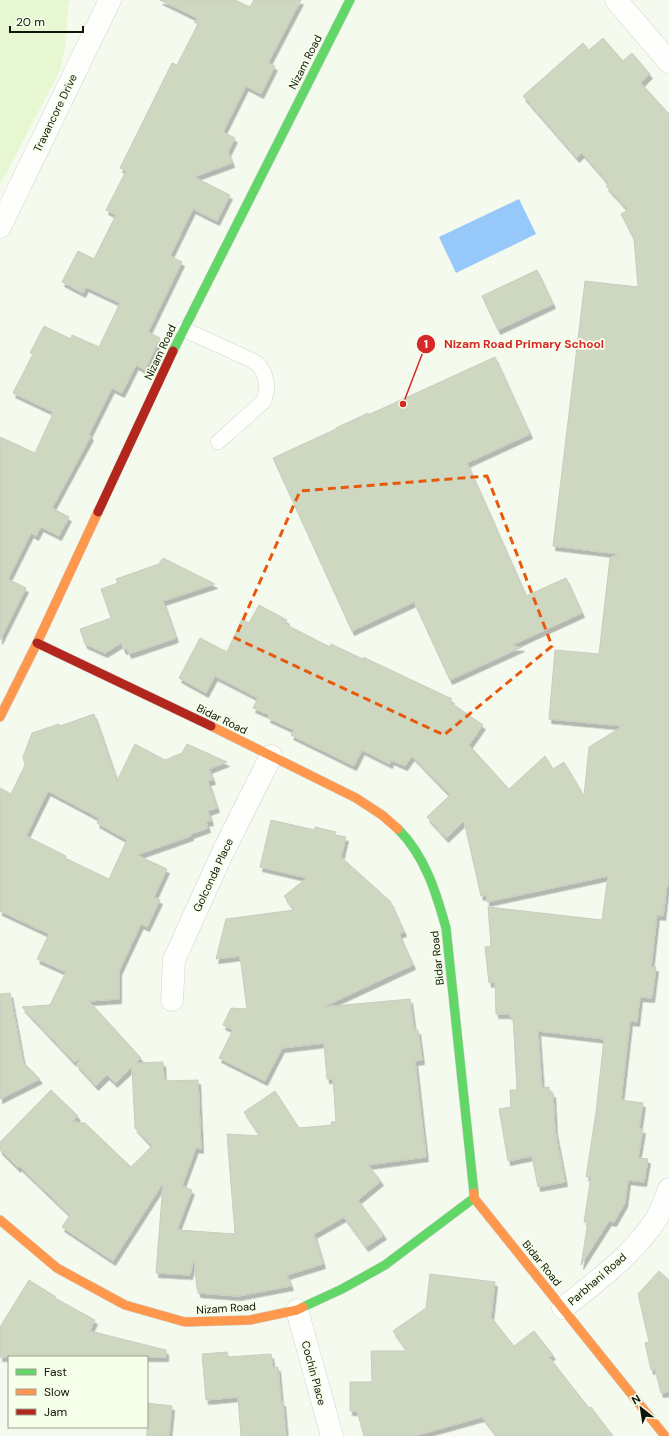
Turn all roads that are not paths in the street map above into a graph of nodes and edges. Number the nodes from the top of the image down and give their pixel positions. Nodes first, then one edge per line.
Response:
1 (110, 0) edge
2 (350, 0) edge
3 (616, 0) edge
4 (669, 62) edge
5 (0, 227) edge
6 (184, 329) junction
7 (218, 442) dead end
8 (37, 643) junction
9 (0, 717) edge
10 (272, 756) junction
11 (172, 1000) dead end
12 (669, 1190) edge
13 (474, 1198) junction
14 (0, 1220) edge
15 (563, 1308) junction
16 (297, 1310) junction
17 (332, 1436) edge
18 (665, 1436) edge

1 - 5 street, Travancore Drive
2 - 6 street, Nizam Road
3 - 4 street
6 - 7 lane
6 - 8 street, Nizam Road
8 - 9 street, Nizam Road
8 - 10 street, Bidar Road
10 - 11 street, Golconda Place
10 - 13 street, Bidar Road
12 - 15 street, Parbhani Road
13 - 15 street, Bidar Road
13 - 16 street, Nizam Road
14 - 16 street, Nizam Road
15 - 18 street, Bidar Road
16 - 17 street, Cochin Place

